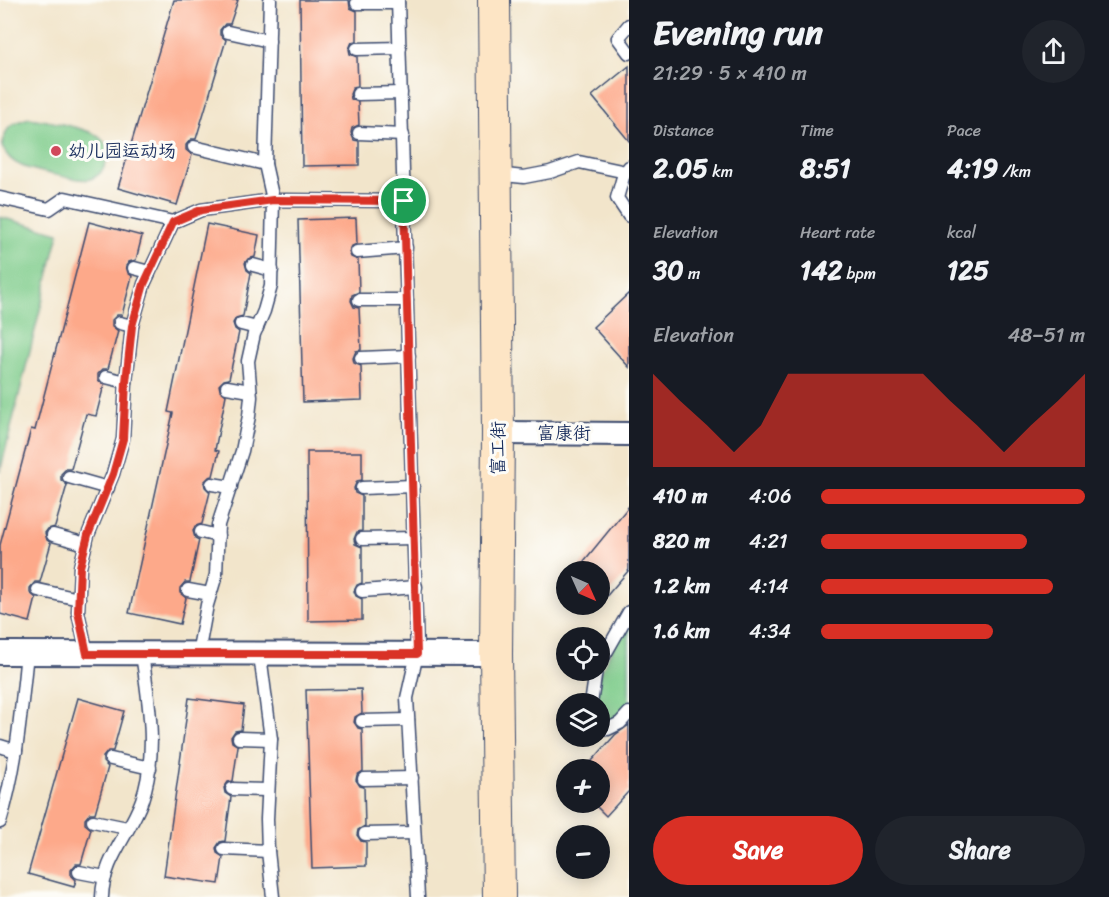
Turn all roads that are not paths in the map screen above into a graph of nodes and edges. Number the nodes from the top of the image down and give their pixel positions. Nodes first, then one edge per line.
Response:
1 (270, 0) edge
2 (494, 0) edge
3 (398, 2) edge
4 (357, 3) dead end
5 (629, 25) edge
6 (228, 33) dead end
7 (268, 41) junction
8 (400, 48) junction
9 (357, 49) dead end
10 (629, 53) edge
11 (401, 93) junction
12 (358, 94) dead end
13 (359, 133) dead end
14 (402, 135) junction
15 (194, 147) dead end
16 (265, 164) junction
17 (627, 170) edge
18 (495, 174) junction
19 (0, 198) edge
20 (273, 200) junction
21 (404, 201) junction
22 (629, 216) edge
23 (173, 222) junction
24 (406, 248) junction
25 (357, 252) dead end
26 (253, 265) dead end
27 (134, 268) dead end
28 (272, 270) junction
29 (149, 272) junction
30 (359, 300) dead end
31 (407, 300) junction
32 (241, 324) dead end
33 (257, 328) junction
34 (409, 356) junction
35 (361, 358) dead end
36 (106, 376) dead end
37 (126, 382) junction
38 (227, 387) dead end
39 (250, 391) junction
40 (498, 433) junction
41 (629, 434) edge
42 (69, 477) dead end
43 (212, 484) dead end
44 (413, 486) junction
45 (108, 488) junction
46 (231, 488) junction
47 (362, 488) dead end
48 (201, 532) dead end
49 (53, 535) dead end
50 (218, 536) junction
51 (414, 538) junction
52 (362, 539) dead end
53 (86, 544) junction
54 (416, 587) junction
55 (38, 590) dead end
56 (188, 590) dead end
57 (362, 591) dead end
58 (210, 594) junction
59 (79, 599) junction
60 (629, 612) edge
61 (610, 645) edge
62 (0, 653) edge
63 (27, 653) junction
64 (87, 654) junction
65 (142, 654) junction
66 (198, 654) junction
67 (417, 654) junction
68 (496, 654) junction
69 (260, 655) junction
70 (629, 713) edge
71 (408, 720) junction
72 (362, 721) dead end
73 (610, 728) edge
74 (239, 738) dead end
75 (270, 739) junction
76 (0, 746) edge
77 (16, 751) junction
78 (111, 759) dead end
79 (150, 768) junction
80 (412, 778) junction
81 (364, 779) dead end
82 (232, 789) dead end
83 (267, 790) junction
84 (1, 817) edge
85 (93, 821) dead end
86 (127, 828) junction
87 (414, 833) junction
88 (365, 834) dead end
89 (224, 849) dead end
90 (268, 851) junction
91 (79, 872) dead end
92 (105, 877) junction
93 (102, 897) edge
94 (273, 897) edge
95 (418, 897) edge
96 (499, 897) edge

1 - 7 lane
2 - 18 street, 富工街
3 - 4 lane
3 - 8 lane
5 - 10 lane
6 - 7 lane
7 - 16 lane
8 - 9 lane
8 - 11 lane
11 - 12 lane
11 - 14 lane
13 - 14 lane
14 - 21 lane
15 - 16 lane
16 - 20 lane
17 - 18 lane
17 - 22 lane
18 - 40 street, 富工街
19 - 23 lane
20 - 21 lane
20 - 23 lane
20 - 28 lane
21 - 24 lane
23 - 29 lane
24 - 25 lane
24 - 31 lane
26 - 28 lane
27 - 29 lane
28 - 33 lane
29 - 37 lane
30 - 31 lane
31 - 34 lane
32 - 33 lane
33 - 39 lane
34 - 35 lane
34 - 44 lane
36 - 37 lane
37 - 45 lane
38 - 39 lane
39 - 46 lane
40 - 41 street, 富康街
40 - 68 street, 富工街
42 - 45 lane
43 - 46 lane
44 - 47 lane
44 - 51 lane
45 - 53 lane
46 - 50 lane
48 - 50 lane
49 - 53 lane
50 - 58 lane
51 - 52 lane
51 - 54 lane
53 - 59 lane
54 - 57 lane
54 - 67 lane
55 - 59 lane
56 - 58 lane
58 - 66 lane
59 - 64 lane
60 - 61 lane
62 - 63 street
63 - 64 street
63 - 77 lane
64 - 65 street
65 - 66 street
65 - 79 lane
66 - 69 street
67 - 68 street
67 - 69 street
67 - 71 lane
68 - 96 street, 富工街
69 - 75 lane
70 - 73 lane
71 - 72 lane
71 - 80 lane
74 - 75 lane
75 - 83 lane
76 - 77 lane
77 - 84 lane
78 - 79 lane
79 - 86 lane
80 - 81 lane
80 - 87 lane
82 - 83 lane
83 - 90 lane
85 - 86 lane
86 - 92 lane
87 - 88 lane
87 - 95 lane
89 - 90 lane
90 - 94 lane
91 - 92 lane
92 - 93 lane

